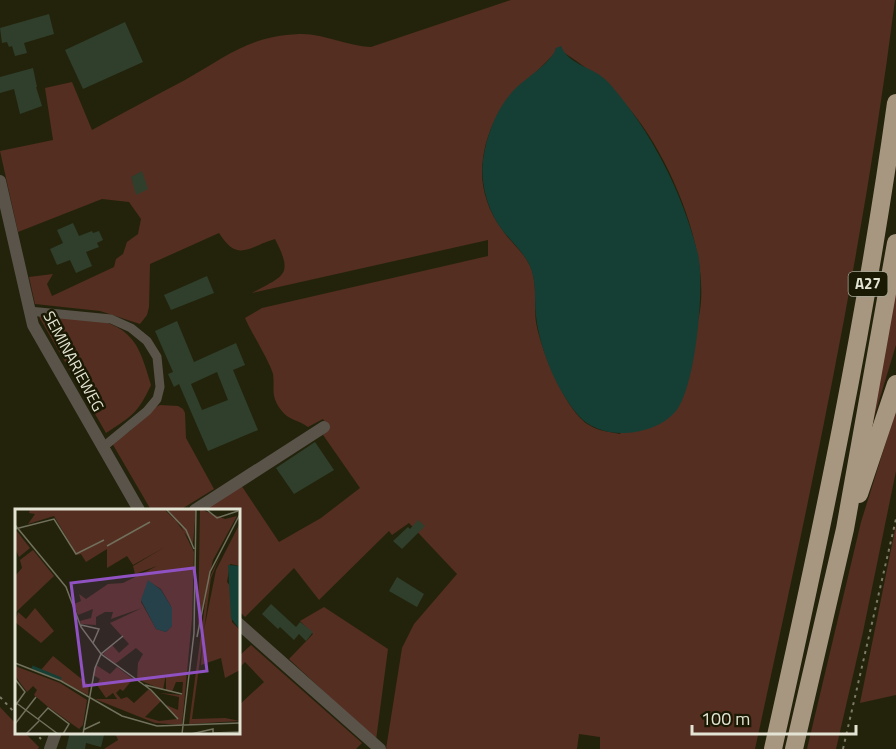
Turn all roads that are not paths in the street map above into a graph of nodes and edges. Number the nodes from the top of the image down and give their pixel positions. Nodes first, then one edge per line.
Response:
1 (896, 103) edge
2 (0, 181) edge
3 (896, 243) edge
4 (29, 311) junction
5 (896, 384) edge
6 (324, 427) dead end
7 (102, 448) junction
8 (138, 509) edge
9 (197, 509) edge
10 (845, 529) junction
11 (240, 625) edge
12 (55, 734) edge
13 (50, 749) edge
14 (380, 749) edge
15 (773, 749) edge
16 (794, 749) edge

1 - 15 highway, A27
2 - 4 street, SEMINARIEWEG
3 - 10 highway, A27
4 - 7 street, SEMINARIEWEG
4 - 7 street
5 - 10 highway, A27
6 - 9 street
7 - 8 street, SEMINARIEWEG
10 - 16 highway, A27
11 - 14 street
12 - 13 street

